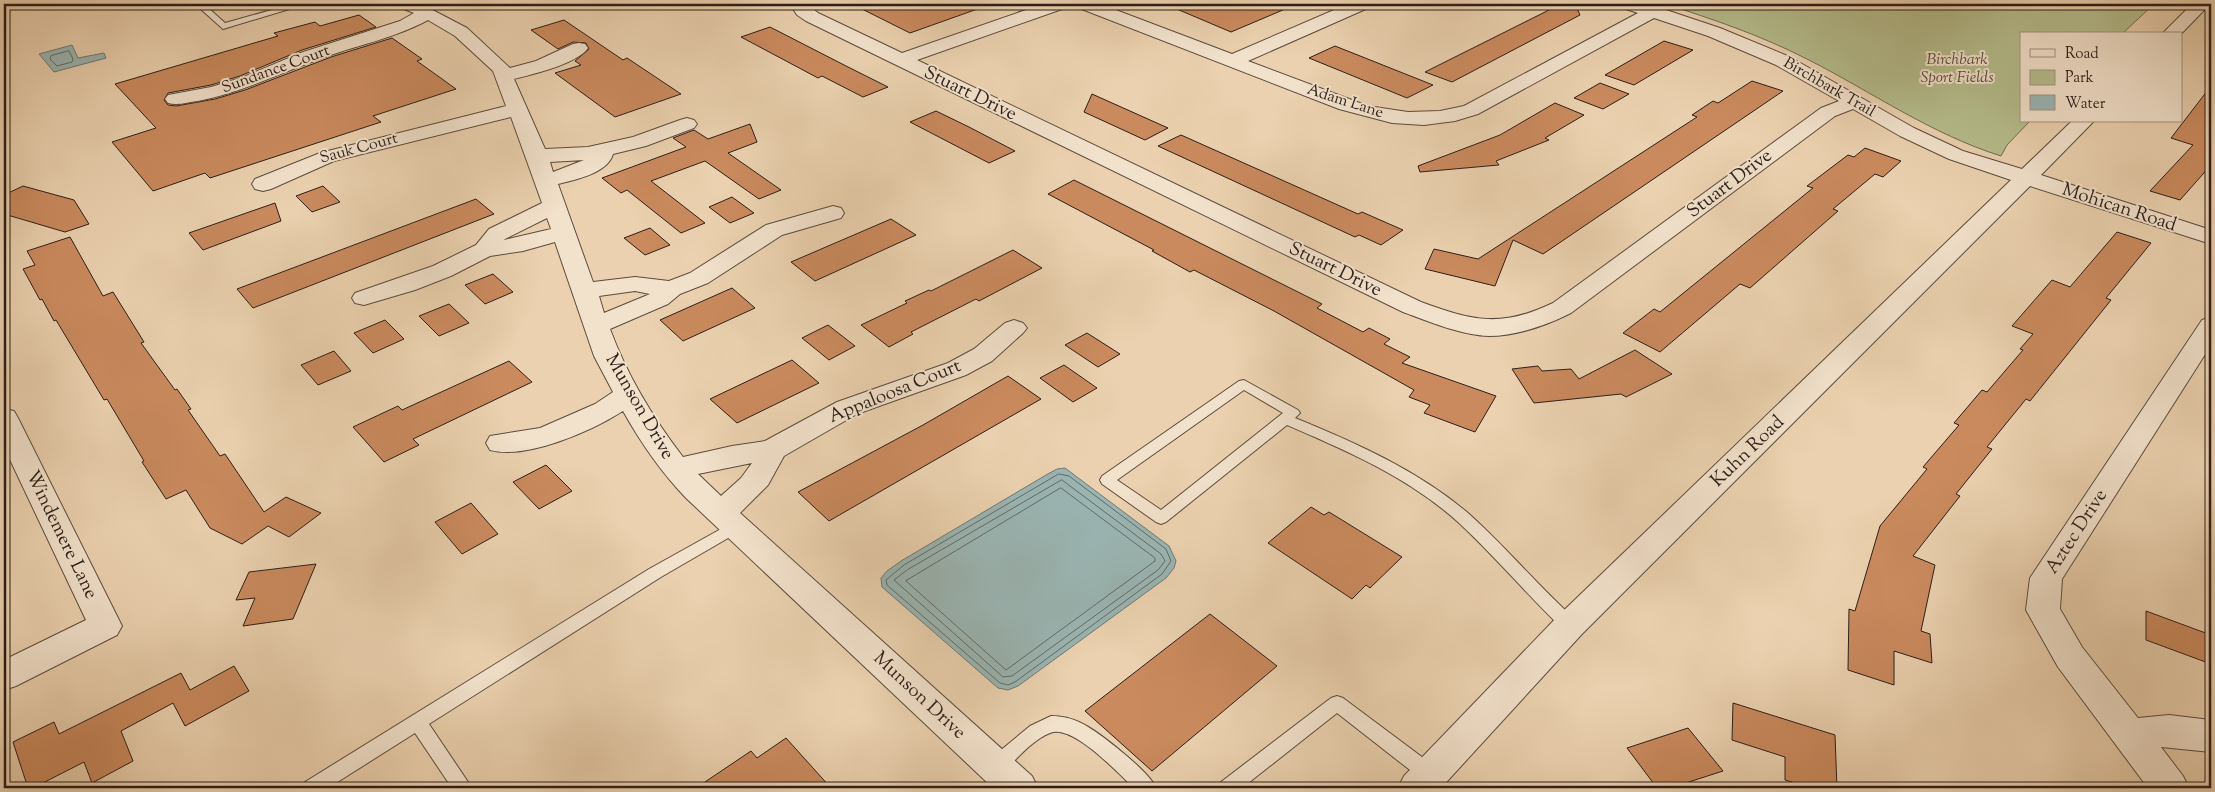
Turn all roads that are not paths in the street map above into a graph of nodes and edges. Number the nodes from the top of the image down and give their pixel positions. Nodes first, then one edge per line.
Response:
1 (199, 4) edge
2 (302, 4) edge
3 (799, 4) edge
4 (1059, 4) edge
5 (1085, 4) edge
6 (1362, 4) edge
7 (1629, 4) edge
8 (2201, 4) edge
9 (1654, 12) junction
10 (427, 14) edge
11 (2173, 32) edge
12 (579, 48) dead end
13 (900, 60) junction
14 (1232, 61) junction
15 (511, 92) junction
16 (175, 99) dead end
17 (1854, 102) junction
18 (2083, 122) edge
19 (687, 124) dead end
20 (541, 168) junction
21 (2027, 179) junction
22 (263, 184) dead end
23 (553, 207) junction
24 (833, 213) dead end
25 (564, 232) junction
26 (2211, 237) edge
27 (484, 250) junction
28 (671, 289) junction
29 (585, 291) junction
30 (364, 298) dead end
31 (597, 325) junction
32 (2211, 325) edge
33 (1014, 328) dead end
34 (629, 395) junction
35 (4, 418) edge
36 (1287, 420) junction
37 (500, 443) dead end
38 (772, 450) junction
39 (676, 469) junction
40 (728, 519) junction
41 (1570, 626) junction
42 (4, 676) edge
43 (418, 722) junction
44 (2129, 735) junction
45 (2211, 736) edge
46 (995, 767) junction
47 (1424, 782) edge
48 (312, 788) edge
49 (463, 788) edge
50 (1019, 788) edge
51 (1147, 788) edge
52 (1228, 788) edge
53 (2170, 788) edge

1 - 2 lane
3 - 13 street, Stuart Drive
4 - 13 street
5 - 14 street, Adam Lane
6 - 14 street
7 - 9 street, Birchbark Trail
8 - 11 street
9 - 14 street, Adam Lane
9 - 17 street, Birchbark Trail
10 - 15 street, Munson Drive
10 - 16 street, Sundance Court
12 - 15 street, Sauk Court
13 - 17 street, Stuart Drive
15 - 20 street, Munson Drive
15 - 22 street, Sauk Court
17 - 21 street, Birchbark Trail
18 - 21 street, Kuhn Road
19 - 20 street
20 - 23 street, Munson Drive
21 - 26 street, Mohican Road
21 - 41 street, Kuhn Road
23 - 25 street, Munson Drive
23 - 27 street
24 - 28 street
25 - 27 street
25 - 29 street, Munson Drive
27 - 30 street
28 - 29 street
28 - 31 street
29 - 31 street, Munson Drive
31 - 34 street, Munson Drive
32 - 44 street, Aztec Drive
33 - 38 street, Appaloosa Court
34 - 37 street
34 - 39 street, Munson Drive
35 - 42 street, Windemere Lane
36 - 36 lane
36 - 41 lane
38 - 39 street, Appaloosa Court
38 - 40 street
39 - 40 street, Munson Drive
40 - 43 lane
40 - 46 street, Munson Drive
41 - 47 street, Kuhn Road
43 - 48 lane
43 - 49 lane
44 - 45 street
44 - 53 street, Aztec Drive
46 - 50 street, Munson Drive
46 - 51 lane
47 - 52 lane

